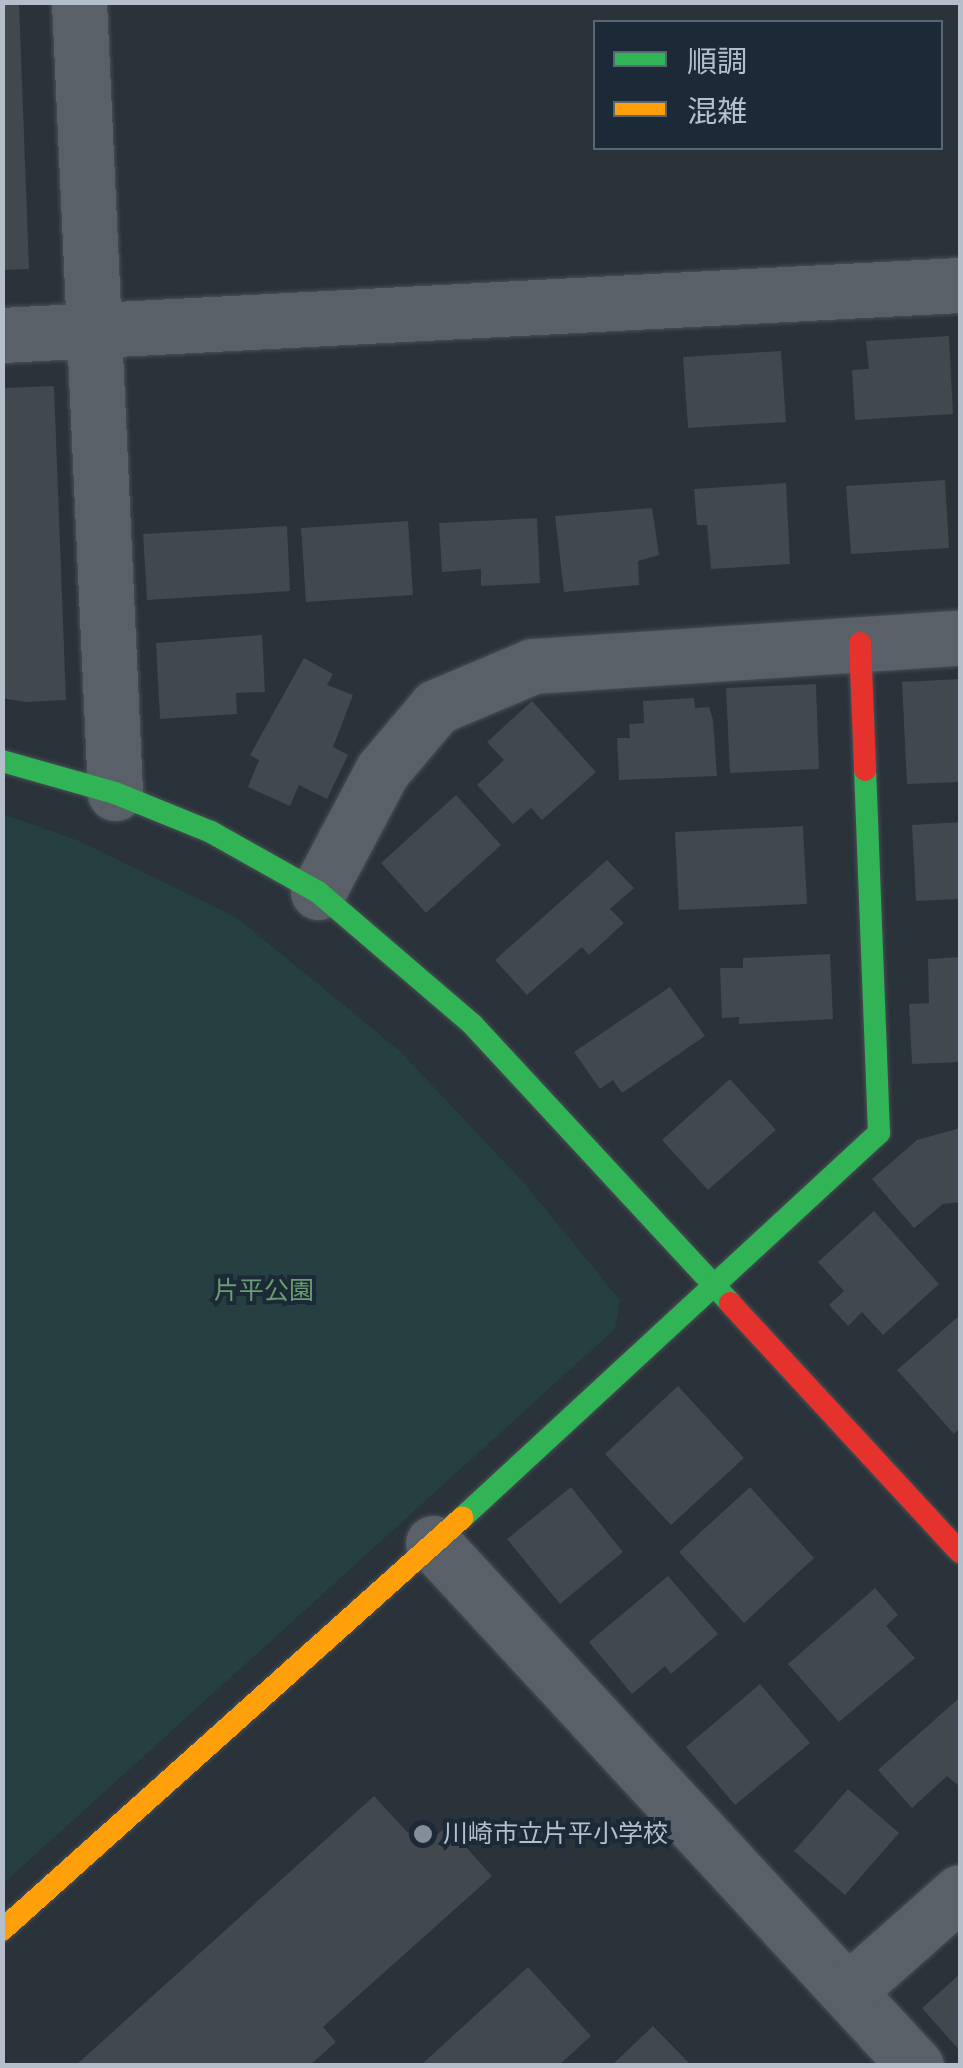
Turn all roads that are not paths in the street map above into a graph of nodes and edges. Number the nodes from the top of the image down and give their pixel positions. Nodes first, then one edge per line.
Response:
1 (79, 2) edge
2 (960, 284) edge
3 (95, 331) junction
4 (2, 335) edge
5 (960, 638) edge
6 (860, 643) junction
7 (2, 761) edge
8 (115, 793) junction
9 (318, 892) junction
10 (717, 1289) junction
11 (433, 1543) junction
12 (960, 1552) edge
13 (960, 1892) edge
14 (2, 1930) edge
15 (848, 1991) junction
16 (916, 2066) edge

1 - 3 street
2 - 3 street
3 - 4 street
3 - 8 street
5 - 6 street
6 - 9 street
6 - 10 street
7 - 8 street
8 - 9 street
9 - 10 street
10 - 11 street
10 - 12 street
11 - 14 street
11 - 15 street
13 - 15 street
15 - 16 street

